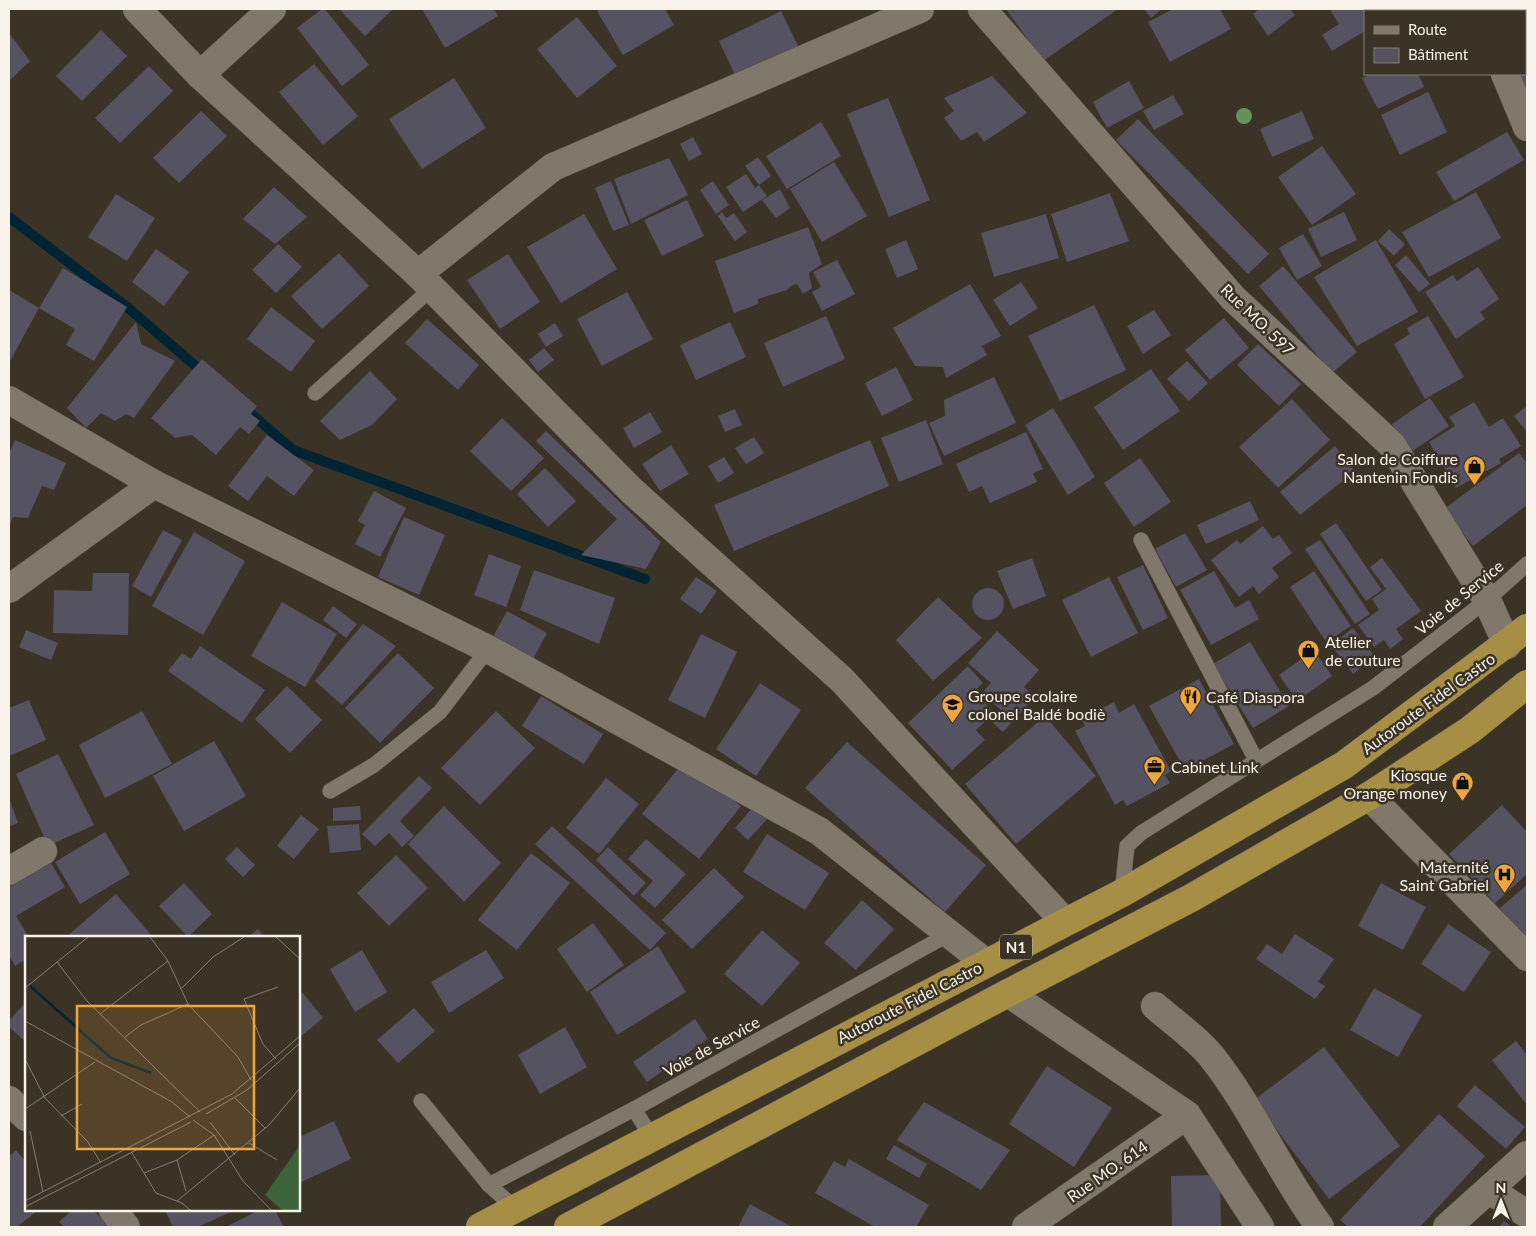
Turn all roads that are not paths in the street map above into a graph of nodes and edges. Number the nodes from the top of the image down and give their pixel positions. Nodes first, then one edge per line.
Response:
1 (137, 9) edge
2 (272, 9) edge
3 (920, 9) edge
4 (982, 9) edge
5 (200, 75) junction
6 (1505, 75) edge
7 (1527, 127) edge
8 (425, 281) junction
9 (315, 393) dead end
10 (9, 400) edge
11 (154, 484) junction
12 (1141, 540) dead end
13 (1527, 564) edge
14 (9, 589) edge
15 (1487, 600) junction
16 (1527, 628) edge
17 (1507, 645) junction
18 (488, 649) junction
19 (1527, 684) edge
20 (1256, 760) junction
21 (330, 792) dead end
22 (1369, 796) junction
23 (43, 851) dead end
24 (9, 871) edge
25 (1122, 893) junction
26 (1065, 922) junction
27 (949, 934) junction
28 (1527, 957) edge
29 (986, 963) junction
30 (1008, 993) junction
31 (1155, 1006) dead end
32 (9, 1100) edge
33 (422, 1101) dead end
34 (634, 1109) junction
35 (1187, 1115) junction
36 (25, 1116) edge
37 (651, 1136) junction
38 (1527, 1155) edge
39 (489, 1185) junction
40 (1489, 1190) junction
41 (516, 1208) junction
42 (114, 1211) edge
43 (1527, 1214) edge
44 (126, 1227) edge
45 (480, 1227) edge
46 (568, 1227) edge
47 (1026, 1227) edge
48 (1260, 1227) edge
49 (1320, 1227) edge
50 (1447, 1227) edge

1 - 5 street
2 - 5 street
3 - 8 street
4 - 15 street, Rue MO. 597
5 - 8 street
6 - 7 street
8 - 9 lane
8 - 26 street
10 - 11 street
11 - 14 street
11 - 18 street
12 - 20 lane
13 - 15 lane, Voie de Service
15 - 17 street, Rue MO. 597
15 - 20 lane, Voie de Service
16 - 17 highway, Autoroute Fidel Castro / N1
17 - 25 highway, Autoroute Fidel Castro / N1
18 - 21 lane
18 - 27 street
19 - 22 highway, N1
20 - 25 lane, Voie de Service
22 - 28 street
22 - 30 highway, N1
23 - 24 street
25 - 26 highway, Autoroute Fidel Castro / N1
26 - 29 highway, Autoroute Fidel Castro / N1
27 - 29 street
27 - 34 lane, Voie de Service
29 - 37 highway, Autoroute Fidel Castro / N1
30 - 35 street
30 - 46 highway, N1
31 - 49 street
32 - 36 street
33 - 39 lane
34 - 37 lane
34 - 39 lane, Voie de Service
35 - 47 street, Rue MO. 614
35 - 48 street
37 - 41 highway, Autoroute Fidel Castro / N1
38 - 40 street
39 - 41 lane
40 - 43 street
40 - 50 street
41 - 45 highway, Autoroute Fidel Castro / N1
42 - 44 street

